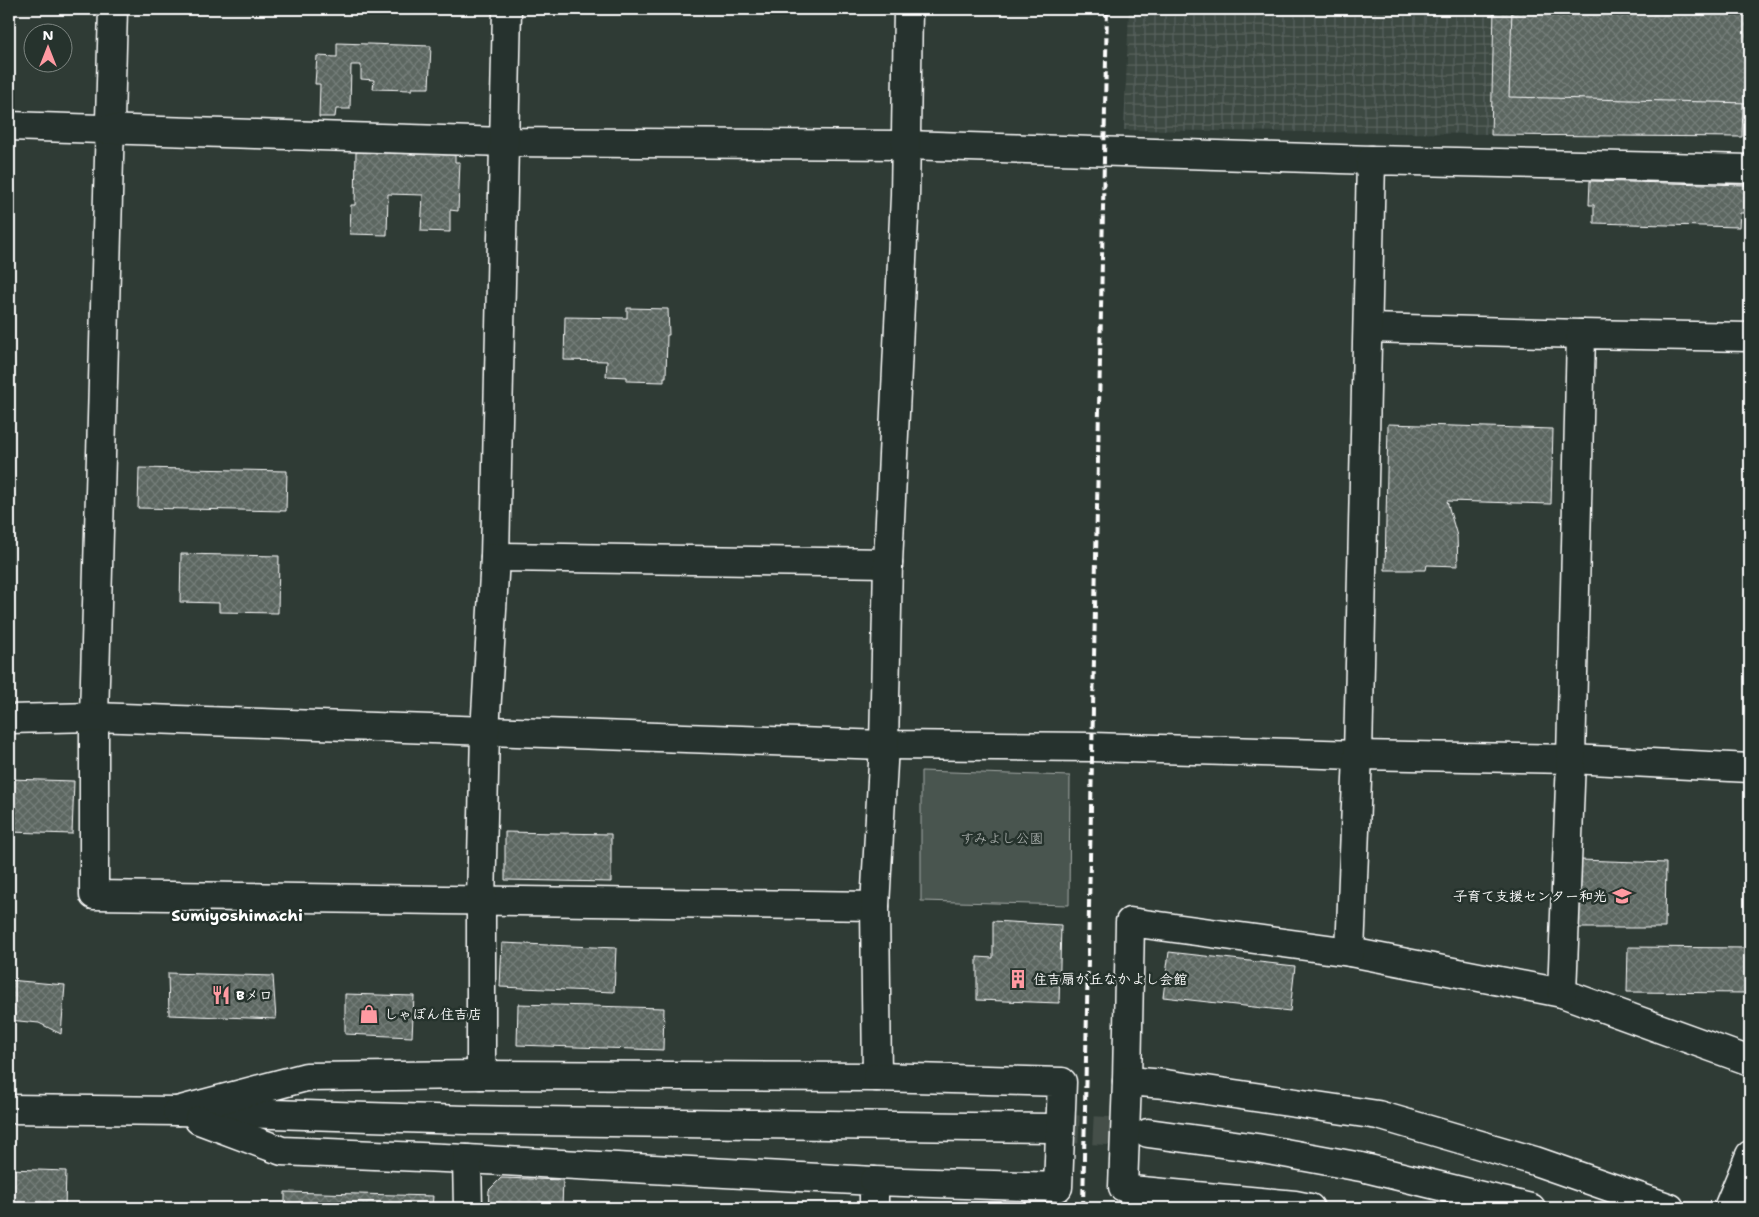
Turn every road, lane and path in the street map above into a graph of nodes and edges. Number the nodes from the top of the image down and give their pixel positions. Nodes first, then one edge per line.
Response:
1 (113, 9) edge
2 (507, 9) edge
3 (908, 9) edge
4 (9, 126) edge
5 (110, 130) junction
6 (505, 142) junction
7 (905, 145) junction
8 (1371, 160) junction
9 (1750, 169) edge
10 (1369, 328) junction
11 (1581, 334) junction
12 (1750, 337) edge
13 (495, 557) junction
14 (888, 563) junction
15 (94, 718) junction
16 (9, 719) edge
17 (484, 732) junction
18 (884, 745) junction
19 (1358, 755) junction
20 (1572, 759) junction
21 (1750, 768) edge
22 (481, 901) junction
23 (876, 906) junction
24 (1350, 952) junction
25 (1562, 993) junction
26 (1750, 1061) edge
27 (480, 1075) junction
28 (878, 1077) junction
29 (1127, 1081) junction
30 (9, 1109) edge
31 (177, 1112) junction
32 (1051, 1128) tunnel mouth
33 (1148, 1133) tunnel mouth
34 (1750, 1155) edge
35 (467, 1159) junction
36 (874, 1181) junction
37 (468, 1208) edge
38 (874, 1208) edge
39 (1310, 1208) edge
40 (1531, 1208) edge
41 (1670, 1208) edge
42 (1728, 1208) edge

1 - 5 street
2 - 6 street
3 - 7 street
4 - 5 street
5 - 6 street
5 - 15 street
6 - 7 street
6 - 13 street
7 - 8 street
7 - 14 street
8 - 9 street
8 - 10 street
10 - 11 street
10 - 19 street
11 - 12 street
11 - 20 street
13 - 14 street
13 - 17 street
14 - 18 street
15 - 16 street
15 - 17 street
15 - 22 street
17 - 18 street
17 - 22 street
18 - 19 street
18 - 23 street
19 - 20 street
19 - 24 street
20 - 21 street
20 - 25 street
22 - 23 street
22 - 27 street
23 - 28 street
24 - 25 street
24 - 29 street
25 - 26 street
27 - 28 street
27 - 31 street
28 - 36 street
29 - 39 street
29 - 41 street
30 - 31 street
31 - 32 street
31 - 35 street
33 - 40 street
34 - 42 street
35 - 36 street
35 - 37 street
36 - 38 street

